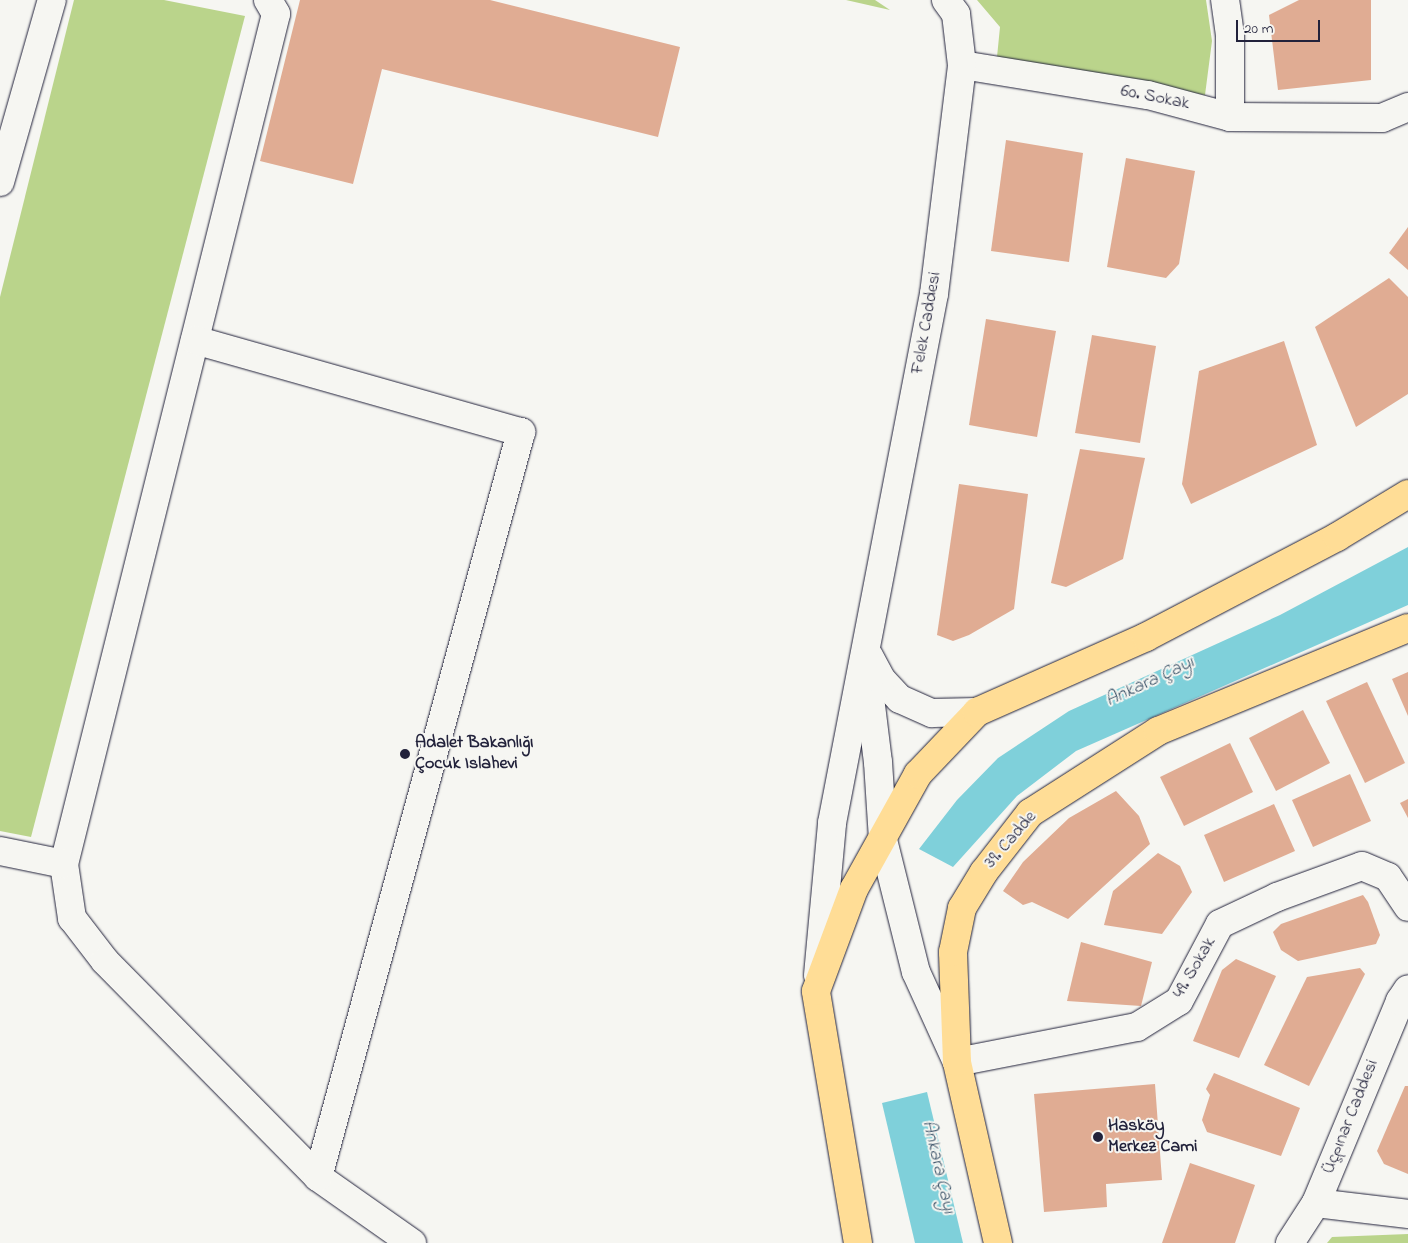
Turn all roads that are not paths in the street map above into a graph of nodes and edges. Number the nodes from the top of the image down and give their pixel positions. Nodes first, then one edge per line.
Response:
1 (52, 0) edge
2 (268, 0) edge
3 (946, 0) edge
4 (1225, 0) edge
5 (962, 66) junction
6 (1408, 107) edge
7 (1230, 117) junction
8 (0, 182) edge
9 (195, 340) junction
10 (1408, 494) edge
11 (1408, 628) edge
12 (864, 646) junction
13 (977, 712) junction
14 (883, 840) junction
15 (0, 851) edge
16 (64, 864) junction
17 (1408, 907) edge
18 (1408, 989) edge
19 (816, 991) junction
20 (957, 1062) junction
21 (318, 1177) junction
22 (1316, 1203) junction
23 (1408, 1214) edge
24 (412, 1243) edge
25 (858, 1243) edge
26 (998, 1243) edge
27 (1290, 1243) edge

1 - 8 street
2 - 9 street
3 - 5 street, Felek Caddesi
4 - 7 street
5 - 7 street, 60. Sokak
5 - 12 street, Felek Caddesi
6 - 7 street, 60. Sokak
9 - 16 street
9 - 21 street
10 - 13 main road
11 - 20 main road, 39. Cadde
12 - 13 street
12 - 14 street
12 - 19 street, Felek Caddesi
13 - 14 main road
14 - 19 main road
14 - 20 street
15 - 16 street
16 - 21 street
17 - 20 street, 49. Sokak
18 - 22 street, Üçpınar Caddesi
19 - 25 main road
20 - 26 main road, 39. Cadde
21 - 24 street
22 - 23 street
22 - 27 street, Üçpınar Caddesi

